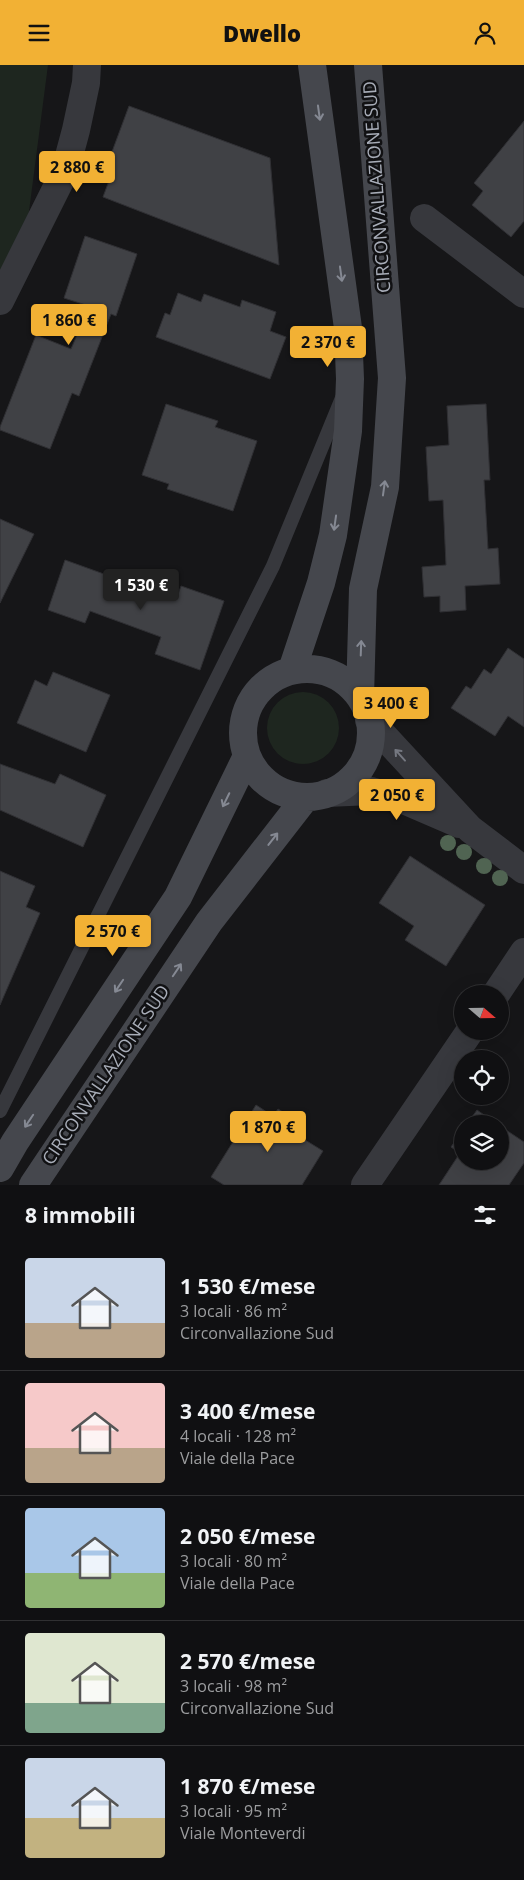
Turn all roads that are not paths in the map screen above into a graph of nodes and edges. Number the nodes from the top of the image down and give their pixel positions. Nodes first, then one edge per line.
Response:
1 (87, 65) edge
2 (312, 65) edge
3 (368, 65) edge
4 (424, 217) dead end
5 (524, 294) edge
6 (0, 301) edge
7 (350, 379) junction
8 (292, 670) junction
9 (364, 708) junction
10 (247, 756) junction
11 (316, 795) junction
12 (470, 829) junction
13 (524, 869) edge
14 (524, 952) edge
15 (502, 985) edge
16 (464, 1040) edge
17 (0, 1111) edge
18 (0, 1168) edge
19 (33, 1185) edge
20 (365, 1185) edge

1 - 6 street
2 -> 7 main road
9 -> 3 main road, CIRCONVALLAZIONE SUD
4 - 5 street
7 -> 8 main road
7 - 17 lane
8 - 9 main road
8 - 10 main road
9 - 11 main road, CIRCONVALLAZIONE SUD
12 -> 9 street
10 - 11 main road
10 -> 18 main road
11 - 12 street
19 -> 11 main road, CIRCONVALLAZIONE SUD
12 - 13 street
14 - 15 street
16 - 20 street

